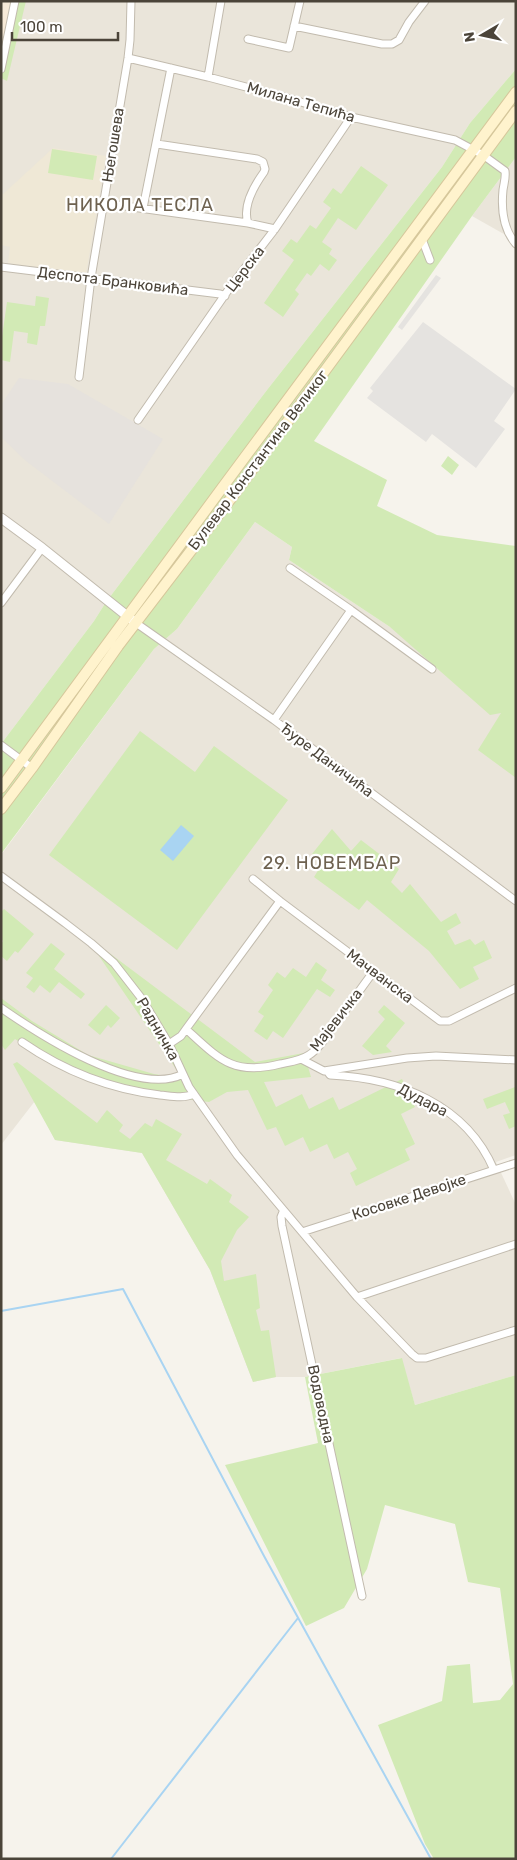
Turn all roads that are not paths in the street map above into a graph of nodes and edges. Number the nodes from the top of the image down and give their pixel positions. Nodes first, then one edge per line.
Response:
1 (15, 1) edge
2 (131, 1) edge
3 (220, 1) edge
4 (300, 1) edge
5 (425, 1) edge
6 (294, 26) junction
7 (248, 39) dead end
8 (128, 58) junction
9 (171, 68) junction
10 (1, 69) edge
11 (208, 76) junction
12 (516, 92) edge
13 (516, 111) edge
14 (351, 117) junction
15 (157, 144) junction
16 (473, 150) junction
17 (483, 156) junction
18 (103, 203) junction
19 (143, 208) junction
20 (248, 223) junction
21 (275, 229) junction
22 (422, 239) junction
23 (516, 244) edge
24 (430, 260) dead end
25 (1, 267) edge
26 (91, 278) junction
27 (225, 296) junction
28 (79, 377) dead end
29 (138, 420) dead end
30 (1, 518) edge
31 (42, 548) junction
32 (290, 568) dead end
33 (1, 603) edge
34 (351, 610) junction
35 (131, 620) junction
36 (432, 669) dead end
37 (274, 720) junction
38 (1, 745) edge
39 (22, 761) junction
40 (32, 768) junction
41 (1, 788) edge
42 (1, 809) edge
43 (1, 876) edge
44 (253, 879) dead end
45 (280, 901) junction
46 (516, 901) edge
47 (374, 971) junction
48 (516, 988) edge
49 (1, 1008) edge
50 (186, 1029) junction
51 (22, 1042) dead end
52 (169, 1044) junction
53 (301, 1059) junction
54 (516, 1060) edge
55 (327, 1071) junction
56 (183, 1074) junction
57 (194, 1094) junction
58 (516, 1163) edge
59 (494, 1170) junction
60 (283, 1212) junction
61 (302, 1232) junction
62 (516, 1244) edge
63 (357, 1297) junction
64 (516, 1330) edge
65 (362, 1596) dead end

1 - 10 street
2 - 8 street, Његошева
3 - 11 street
4 - 6 street
5 - 6 street
6 - 7 street
8 - 9 street, Милана Тепића
8 - 18 street, Његошева
9 - 11 street, Милана Тепића
9 - 15 street
11 - 14 street, Милана Тепића
12 - 16 main road, Булевар Константина Великог
13 - 17 main road, Булевар Константина Великог
14 - 16 street, Милана Тепића
14 - 21 street, Церска
15 - 19 street
15 - 20 street
16 - 17 street, Милана Тепића
16 - 35 main road, Булевар Константина Великог
17 - 22 main road, Булевар Константина Великог
17 - 23 street, Милана Тепића
18 - 19 street
18 - 26 street, Његошева
19 - 20 street
20 - 21 street
21 - 27 street, Церска
22 - 24 street
22 - 35 main road, Булевар Константина Великог
25 - 26 street, Деспота Бранковића
26 - 27 street, Деспота Бранковића
26 - 28 street, Његошева
27 - 29 street, Церска
30 - 31 street
31 - 33 street
31 - 35 street
32 - 34 street
34 - 36 street
34 - 37 street
35 - 37 street, Ђуре Даничића
35 - 39 main road, Булевар Константина Великог
35 - 40 main road, Булевар Константина Великог
37 - 46 street, Ђуре Даничића
38 - 39 street
39 - 40 street
39 - 41 main road, Булевар Константина Великог
40 - 42 main road, Булевар Константина Великог
43 - 52 street, Радничка
44 - 45 street, Мачванска
45 - 47 street, Мачванска
45 - 50 street
47 - 48 street, Мачванска
47 - 53 street, Мајевичка
49 - 56 street
50 - 52 street
50 - 53 street, Мајевичка
51 - 57 street
52 - 56 street, Радничка
53 - 55 street, Дудара
54 - 55 street, Дудара
55 - 59 street, Дудара
56 - 57 street, Радничка
57 - 60 street, Радничка
58 - 59 street, Косовке Девојке
59 - 61 street, Косовке Девојке
60 - 61 street
60 - 65 street, Водоводна
61 - 63 street
62 - 63 street
63 - 64 street

